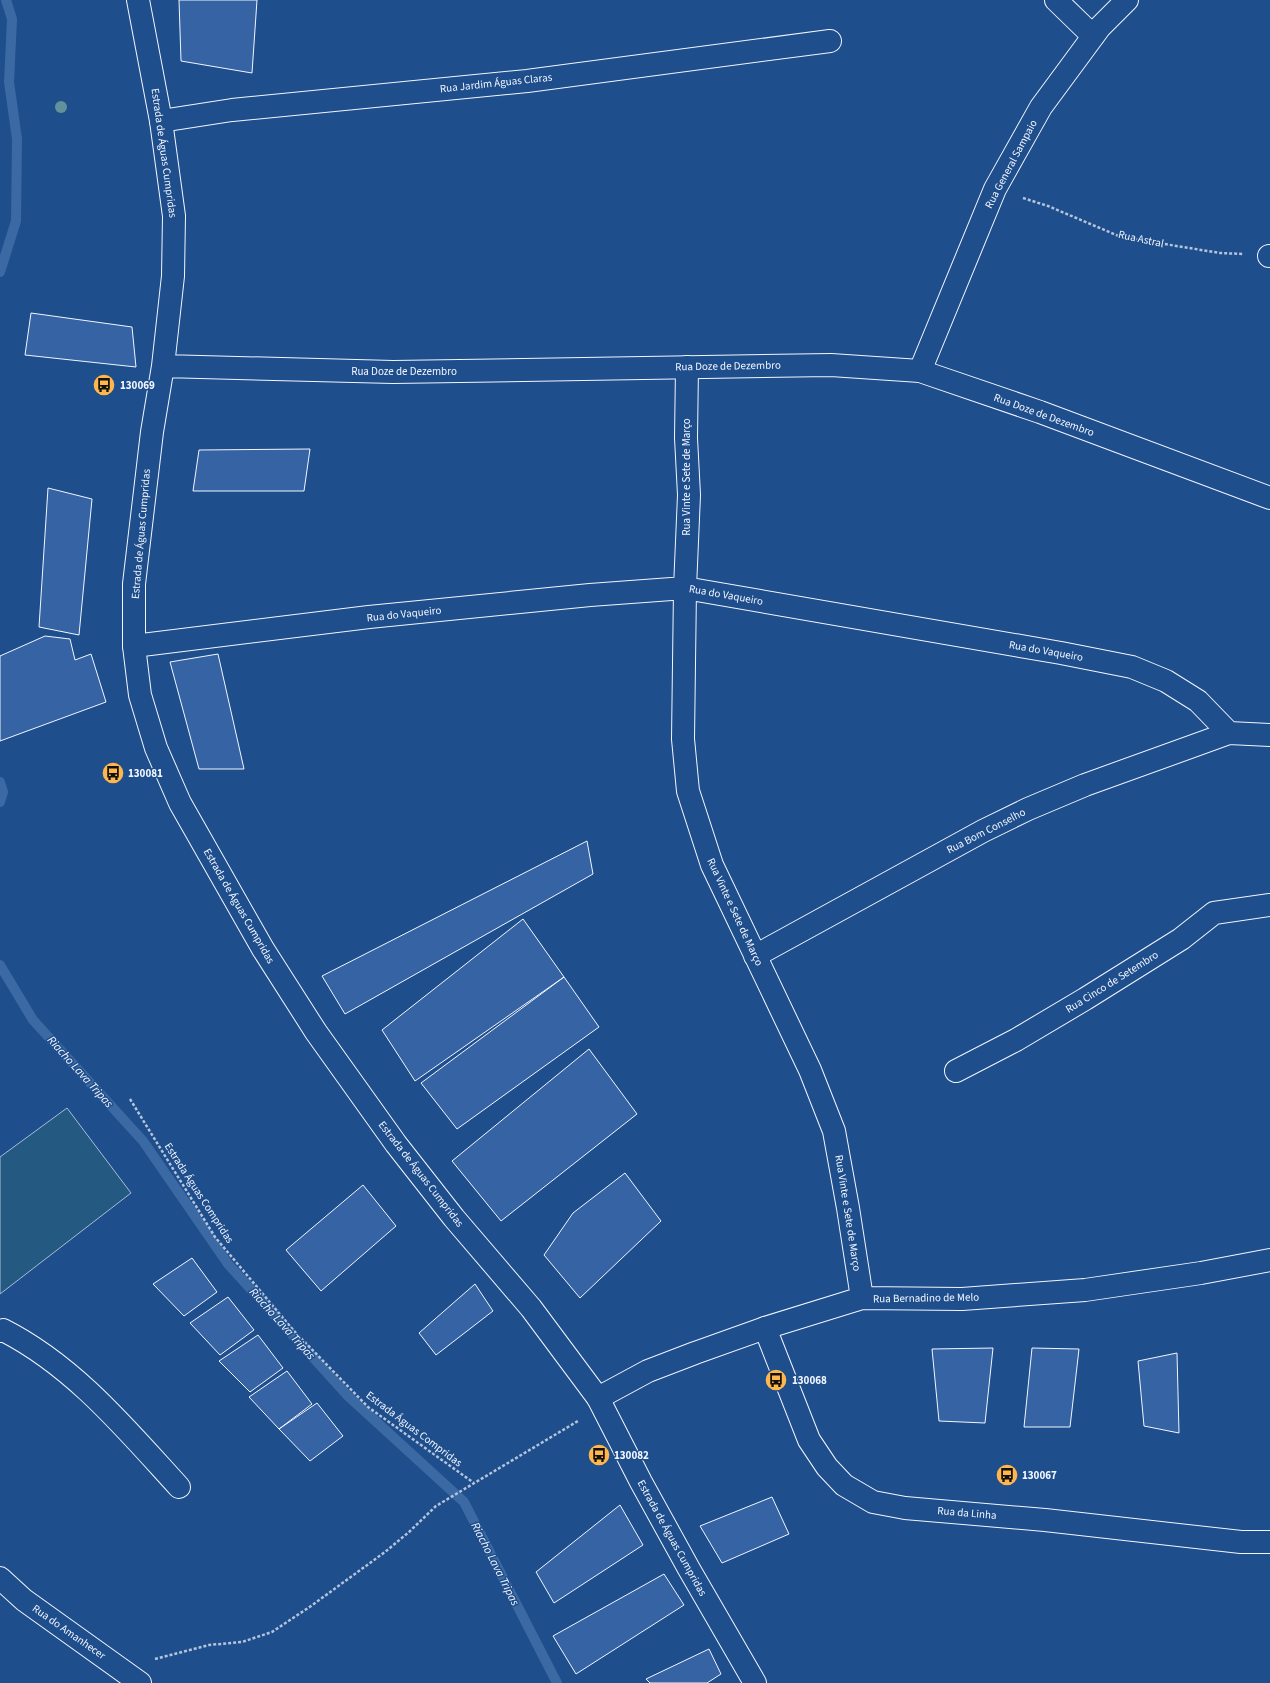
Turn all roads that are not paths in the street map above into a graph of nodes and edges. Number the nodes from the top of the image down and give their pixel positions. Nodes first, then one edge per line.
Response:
1 (138, 0) edge
2 (1056, 0) edge
3 (1127, 0) edge
4 (1093, 36) junction
5 (830, 41) dead end
6 (161, 120) junction
7 (163, 366) junction
8 (687, 367) junction
9 (920, 371) junction
10 (1270, 498) edge
11 (685, 588) junction
12 (134, 646) junction
13 (1229, 733) junction
14 (1270, 735) edge
15 (1270, 905) edge
16 (755, 956) junction
17 (956, 1071) dead end
18 (1270, 1260) edge
19 (862, 1298) junction
20 (765, 1328) junction
21 (0, 1331) edge
22 (600, 1402) junction
23 (179, 1487) dead end
24 (1270, 1542) edge
25 (0, 1578) edge
26 (140, 1683) edge
27 (755, 1683) edge

1 - 6 street, Estrada de Águas Cumpridas
2 - 4 street
3 - 4 street, Rua General Sampaio
4 - 9 street, Rua General Sampaio
5 - 6 street, Rua Jardim Águas Claras
6 - 7 street, Estrada de Águas Cumpridas
7 - 8 street, Rua Doze de Dezembro
7 - 12 street, Estrada de Águas Cumpridas
8 - 9 street, Rua Doze de Dezembro
8 - 11 street, Rua Vinte e Sete de Março
9 - 10 street, Rua Doze de Dezembro
11 - 12 street, Rua do Vaqueiro
11 - 13 street, Rua do Vaqueiro
11 - 16 street, Rua Vinte e Sete de Março
12 - 22 street, Estrada de Águas Cumpridas
13 - 14 street
13 - 16 street, Rua Bom Conselho
15 - 17 street, Rua Cinco de Setembro
16 - 19 street, Rua Vinte e Sete de Março
18 - 19 street, Rua Bernadino de Melo
19 - 20 street, Rua Bernadino de Melo
20 - 22 street, Rua Bernadino de Melo
20 - 24 street, Rua da Linha
21 - 23 street
22 - 27 street, Estrada de Águas Cumpridas
25 - 26 street, Rua do Amanhecer

